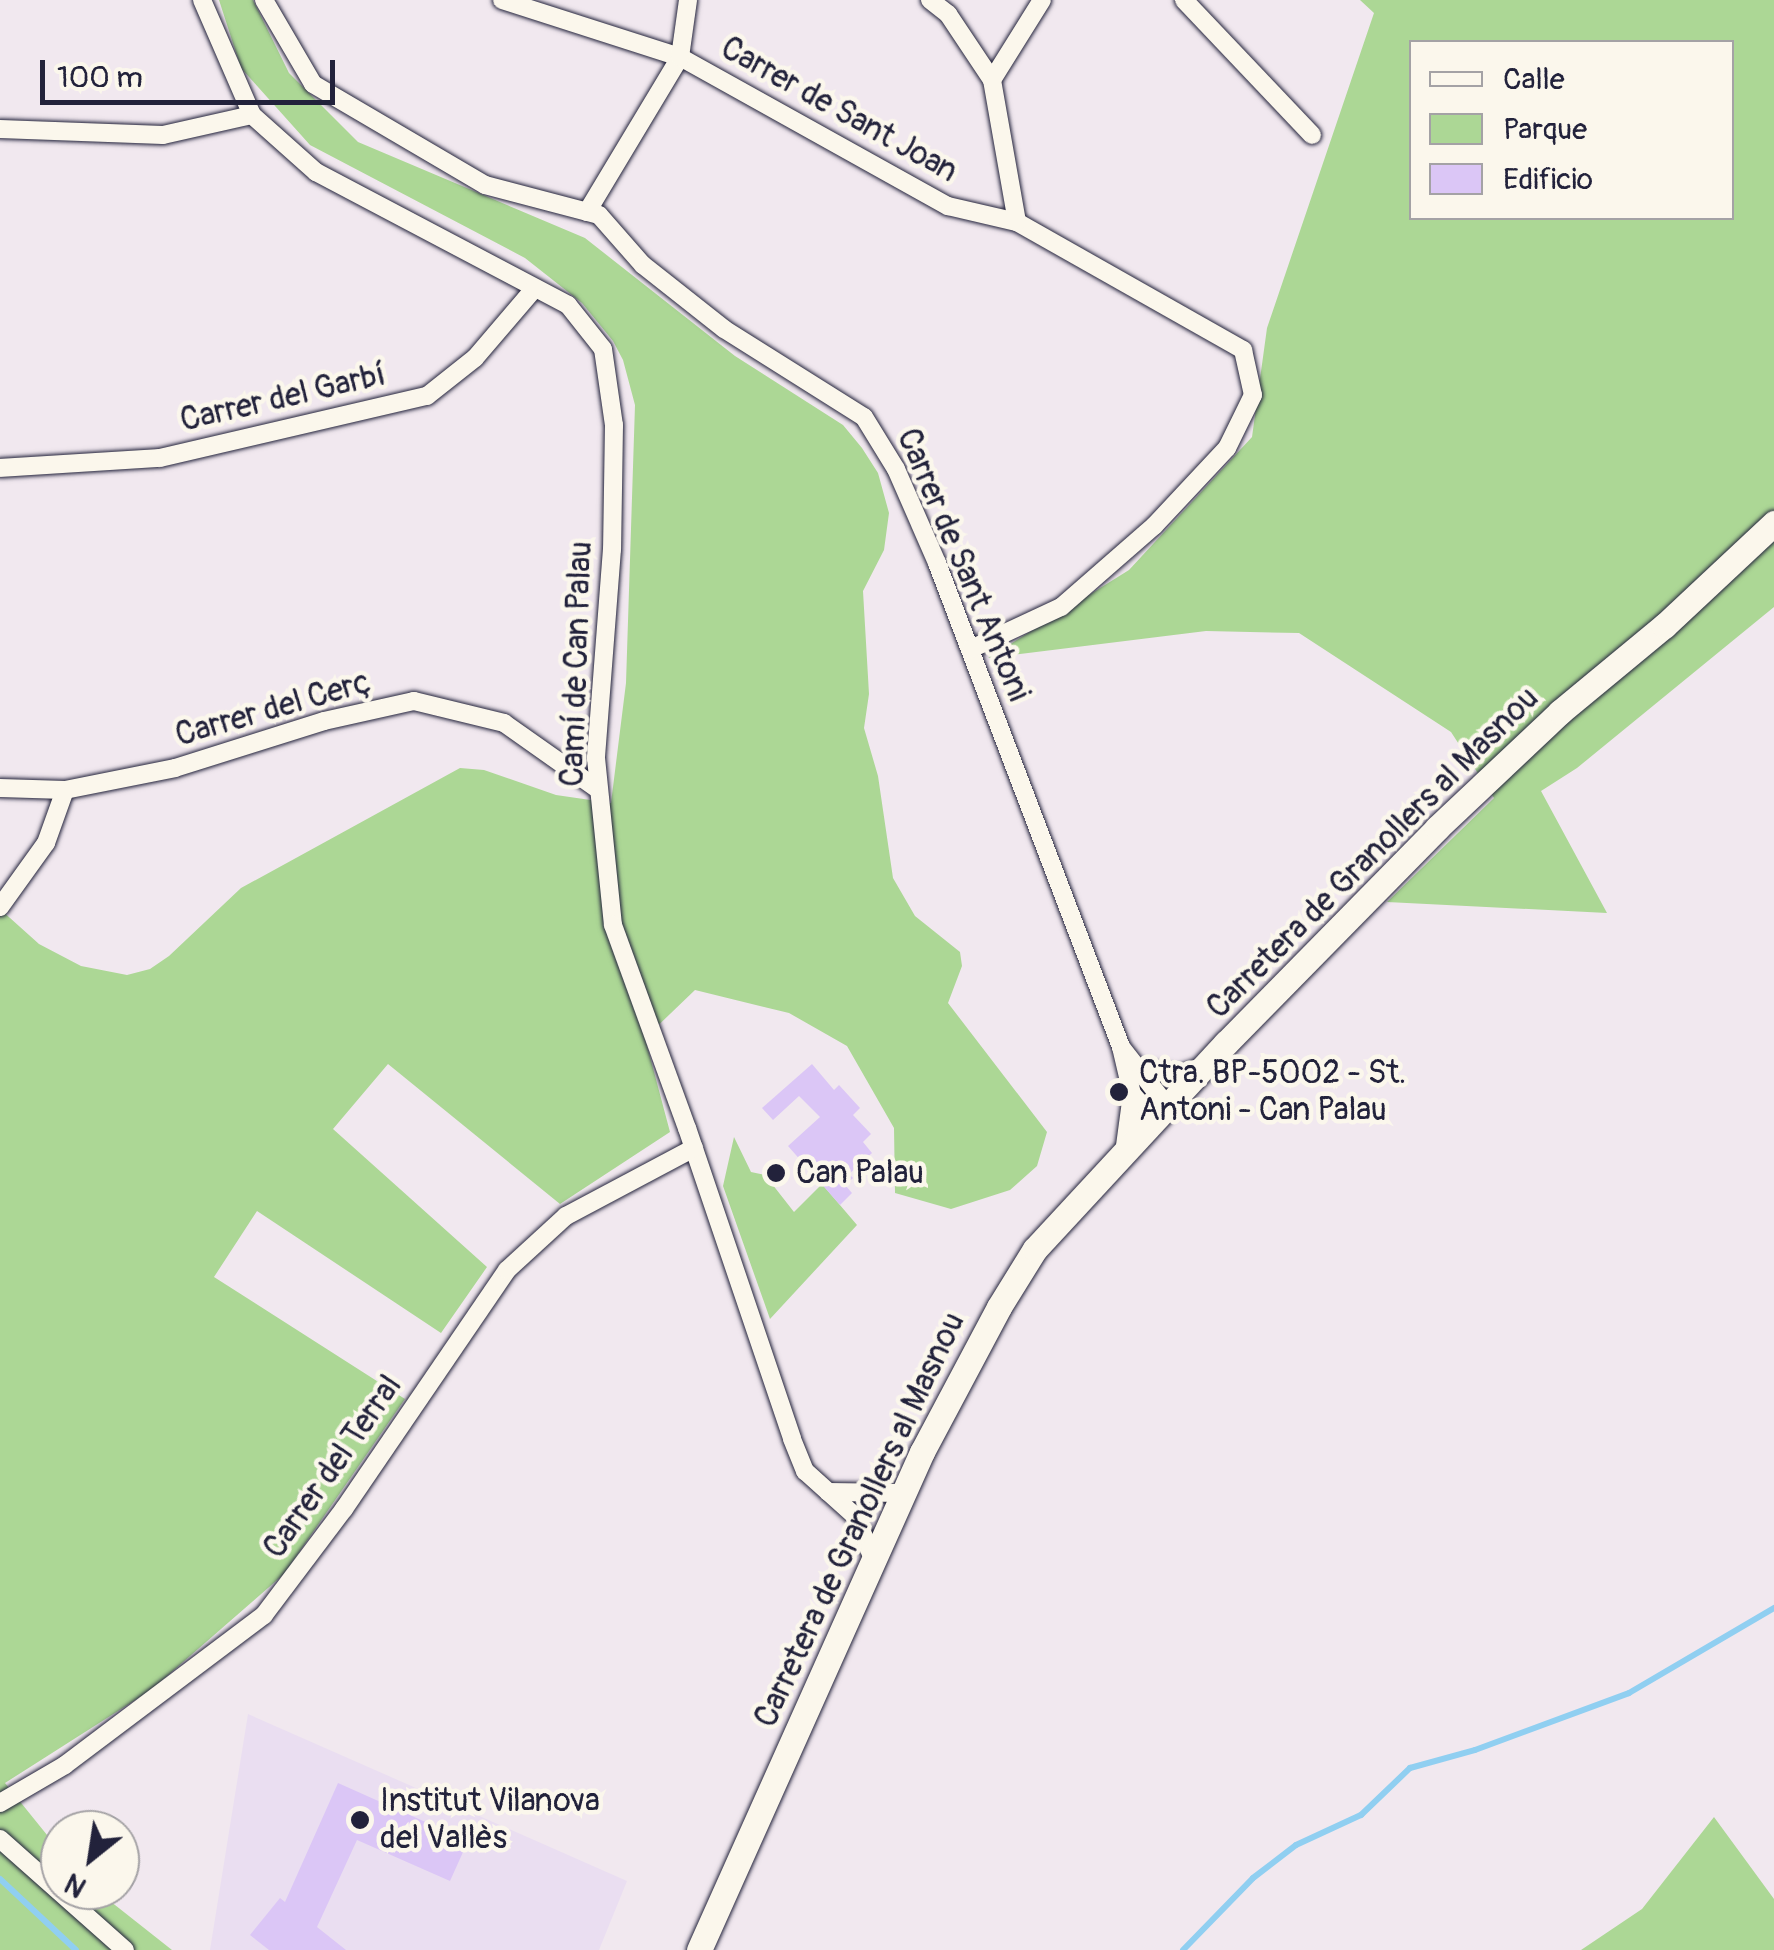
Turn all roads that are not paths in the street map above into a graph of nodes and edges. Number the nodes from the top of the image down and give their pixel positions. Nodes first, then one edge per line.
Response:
1 (202, 0) edge
2 (264, 0) edge
3 (502, 0) edge
4 (688, 0) edge
5 (930, 0) edge
6 (1042, 0) edge
7 (1184, 0) edge
8 (680, 57) junction
9 (992, 80) junction
10 (252, 115) junction
11 (0, 129) edge
12 (1312, 135) dead end
13 (586, 212) junction
14 (1017, 222) junction
15 (534, 289) junction
16 (0, 468) edge
17 (1774, 523) edge
18 (971, 649) junction
19 (0, 788) edge
20 (65, 790) junction
21 (599, 790) junction
22 (0, 907) edge
23 (1121, 1047) junction
24 (1206, 1065) junction
25 (1141, 1068) junction
26 (1132, 1094) junction
27 (1164, 1110) junction
28 (694, 1148) junction
29 (1124, 1154) junction
30 (827, 1492) junction
31 (904, 1493) junction
32 (873, 1559) junction
33 (0, 1802) edge
34 (0, 1838) edge
35 (126, 1950) edge
36 (699, 1950) edge

1 - 10 street, Camí de Can Palau
2 - 13 street, Carrer de Sant Antoni
3 - 8 street, Carrer de Sant Joan
4 - 8 street
5 - 9 street
6 - 9 street
7 - 12 street
8 - 13 street
8 - 14 street, Carrer de Sant Joan
9 - 14 street
10 - 11 street
10 - 15 street, Camí de Can Palau
13 - 18 street, Carrer de Sant Antoni
14 - 18 street, Carrer de Sant Joan
15 - 16 street, Carrer del Garbí
15 - 21 street, Camí de Can Palau
17 - 24 main road, Carretera de Granollers al Masnou
18 - 23 street, Carrer de Sant Antoni
19 - 20 street, Carrer del Cerç
20 - 21 street, Carrer del Cerç
20 - 22 street
21 - 28 street, Camí de Can Palau
23 - 25 street, Carrer de Sant Antoni
23 - 26 street, Carrer de Sant Antoni
24 - 25 street
24 - 27 main road, Carretera de Granollers al Masnou
25 - 27 street, Carrer de Sant Antoni
26 - 27 street
26 - 29 street, Carrer de Sant Antoni
27 - 29 main road, Carretera de Granollers al Masnou
28 - 30 street, Camí de Can Palau
28 - 33 street, Carrer del Terral
29 - 31 main road, Carretera de Granollers al Masnou
30 - 31 street
30 - 32 street, Camí de Can Palau
31 - 32 main road, Carretera de Granollers al Masnou
32 - 36 main road, Carretera de Granollers al Masnou
34 - 35 street

